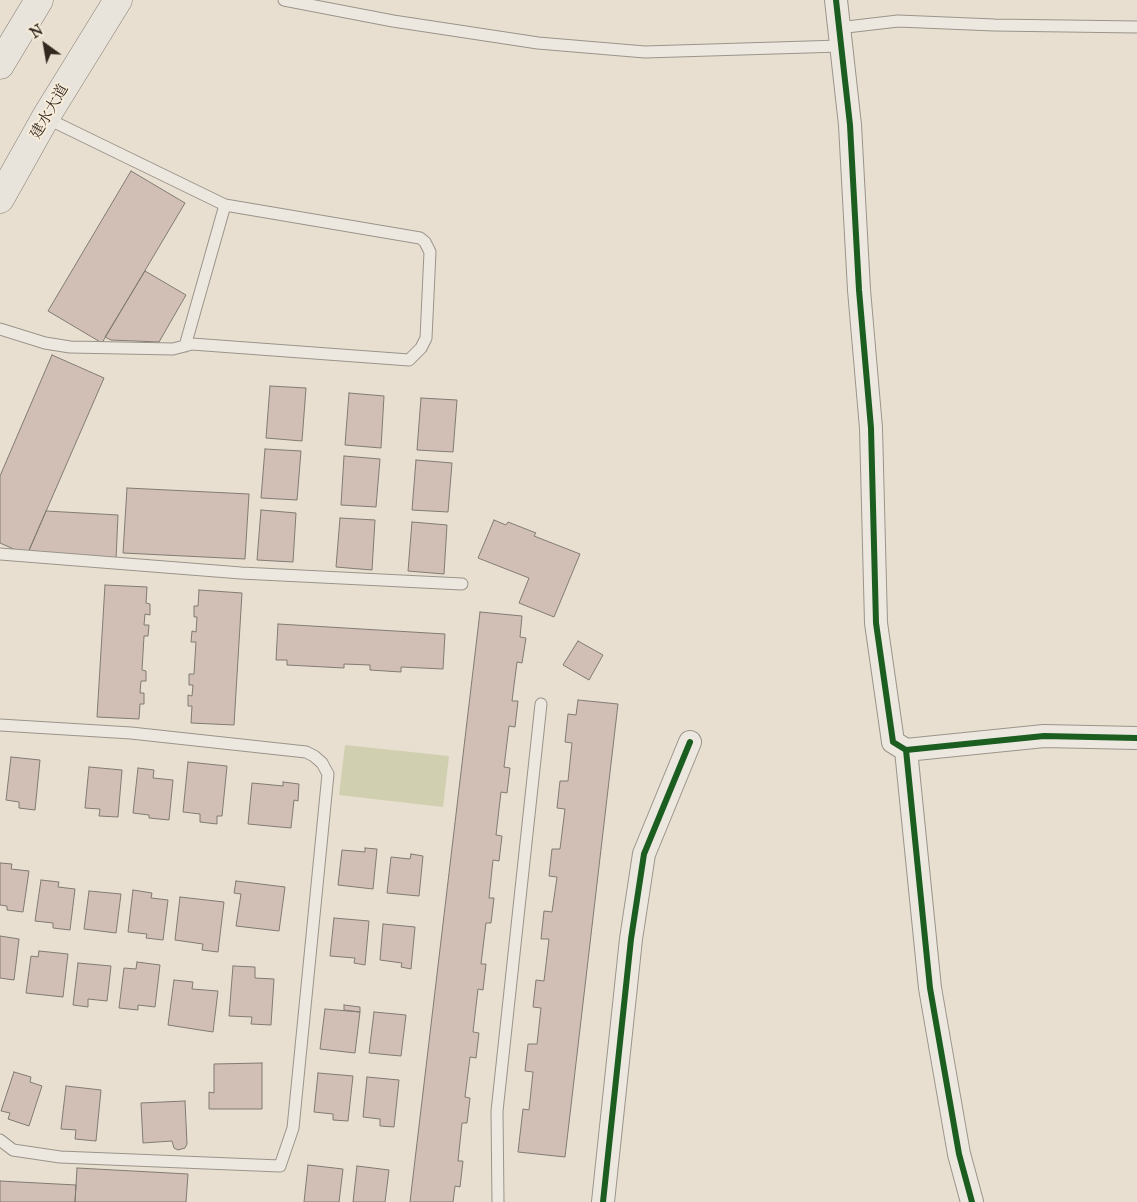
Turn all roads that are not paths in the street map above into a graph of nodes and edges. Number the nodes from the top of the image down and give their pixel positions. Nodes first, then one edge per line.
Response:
1 (39, 0) edge
2 (118, 0) edge
3 (284, 0) edge
4 (836, 0) edge
5 (1137, 27) edge
6 (839, 37) junction
7 (0, 65) edge
8 (46, 118) junction
9 (0, 199) edge
10 (225, 205) junction
11 (0, 329) edge
12 (185, 346) junction
13 (0, 554) edge
14 (462, 584) dead end
15 (541, 704) dead end
16 (0, 725) edge
17 (1137, 738) edge
18 (690, 742) dead end
19 (906, 750) junction
20 (2, 1144) edge
21 (498, 1202) edge
22 (603, 1202) edge
23 (972, 1202) edge

1 - 7 main road
2 - 8 main road, 建水大道
3 - 6 lane
4 - 6 street
5 - 6 lane
6 - 19 street
8 - 9 main road, 建水大道
8 - 10 lane
10 - 12 lane
10 - 12 lane
11 - 12 lane
13 - 14 lane
15 - 21 lane
16 - 20 lane
17 - 19 street
18 - 22 street
19 - 23 street

